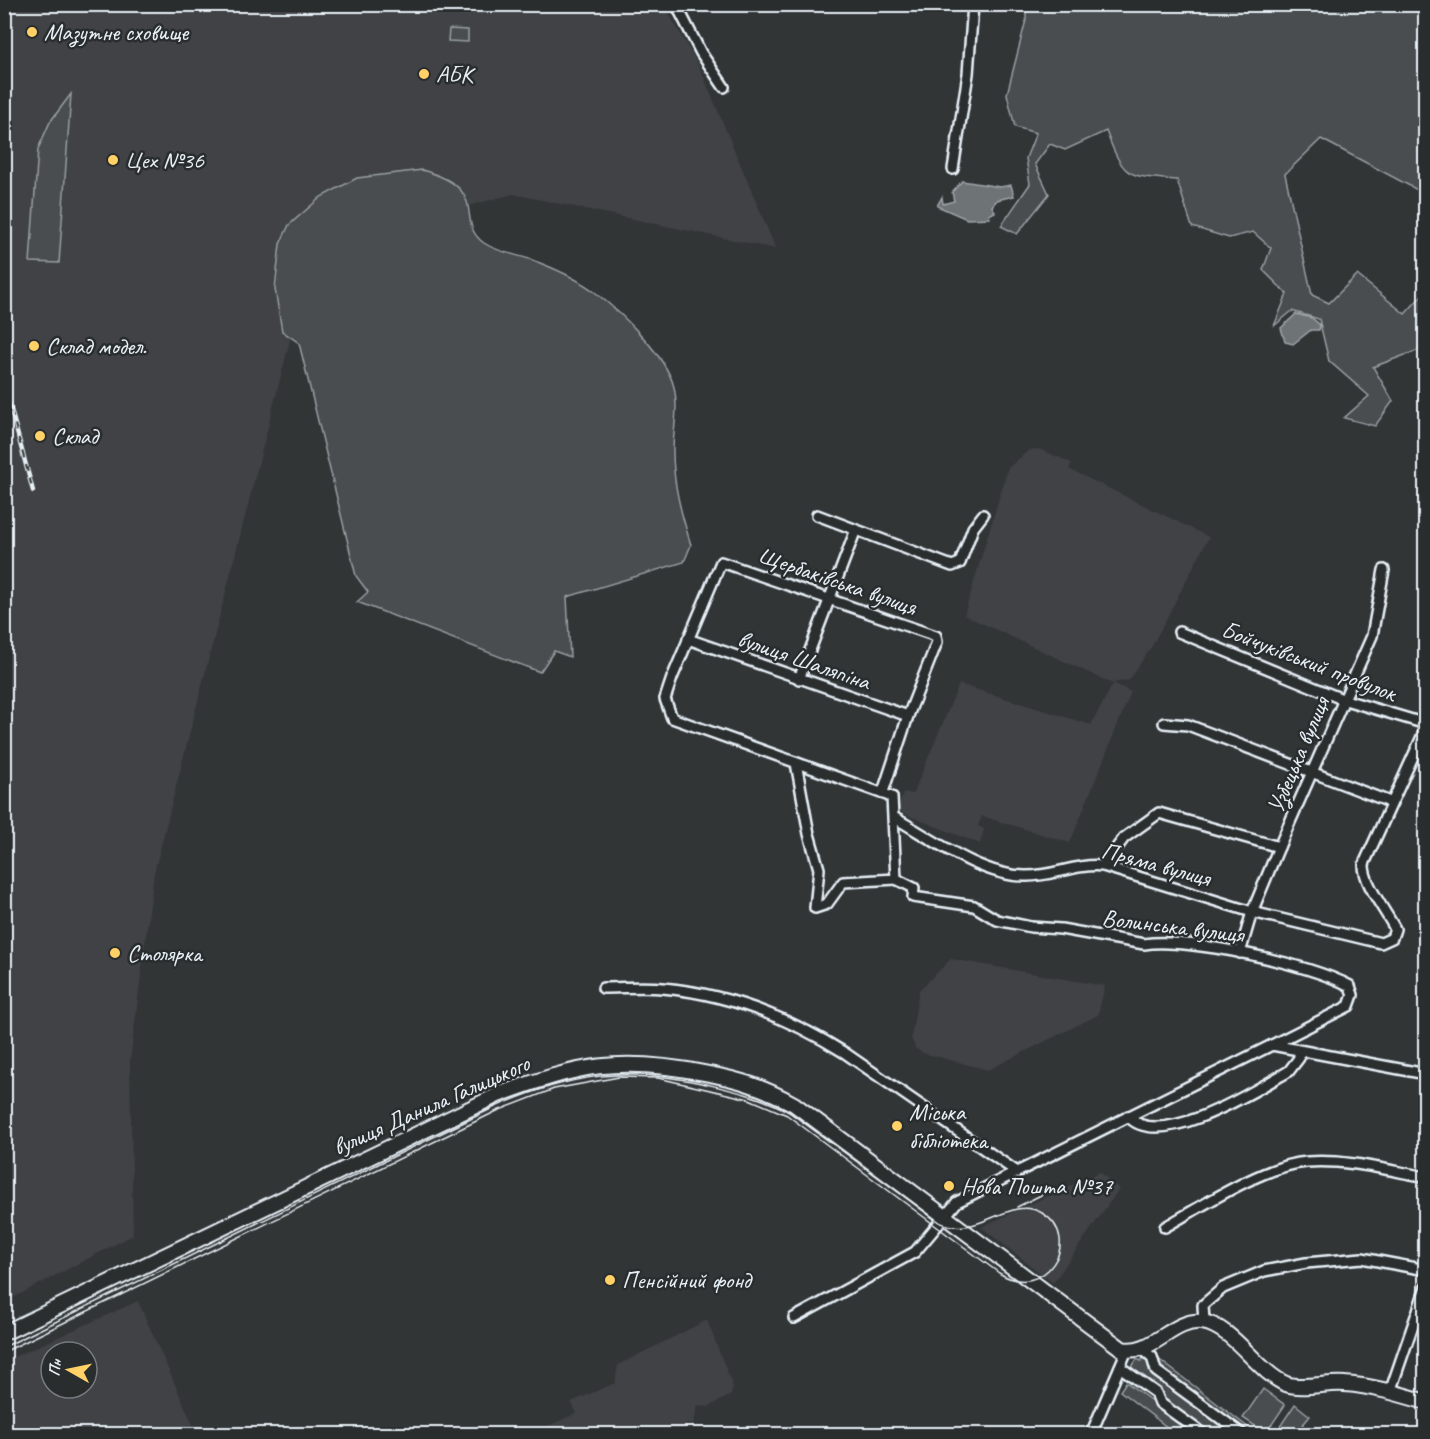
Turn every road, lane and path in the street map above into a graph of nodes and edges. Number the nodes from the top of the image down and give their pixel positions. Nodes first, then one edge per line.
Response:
1 (676, 4) edge
2 (973, 4) edge
3 (724, 87) dead end
4 (953, 169) dead end
5 (817, 515) dead end
6 (983, 515) dead end
7 (855, 532) junction
8 (1384, 570) dead end
9 (829, 600) junction
10 (1179, 632) dead end
11 (688, 639) junction
12 (799, 679) junction
13 (1342, 699) junction
14 (908, 716) junction
15 (1164, 723) dead end
16 (1425, 726) edge
17 (796, 762) junction
18 (1314, 773) junction
19 (883, 792) junction
20 (1390, 802) junction
21 (895, 818) junction
22 (1279, 847) junction
23 (1103, 866) junction
24 (896, 879) junction
25 (1252, 912) junction
26 (1240, 953) junction
27 (603, 988) dead end
28 (1272, 1045) junction
29 (1299, 1051) junction
30 (1425, 1074) edge
31 (1128, 1116) junction
32 (1017, 1172) junction
33 (1425, 1177) edge
34 (946, 1216) junction
35 (1165, 1227) dead end
36 (1425, 1270) edge
37 (1425, 1287) edge
38 (794, 1318) dead end
39 (1204, 1322) junction
40 (4, 1333) edge
41 (1142, 1349) junction
42 (1127, 1350) junction
43 (1120, 1367) junction
44 (1390, 1392) junction
45 (1425, 1402) edge
46 (1091, 1434) edge
47 (1203, 1434) edge
48 (1242, 1434) edge

1 - 3 street
2 - 4 street
5 - 7 street
6 - 7 street
7 - 9 street
8 - 13 street, Узбецька вулиця
9 - 11 street, Щербаківська вулиця
9 - 12 street
9 - 14 street, Щербаківська вулиця
10 - 13 street, Бойчуківський провулок
11 - 12 street, вулиця Шаляпіна
11 - 17 street
12 - 14 street, вулиця Шаляпіна
13 - 16 street, Бойчуківський провулок
13 - 18 street, Узбецька вулиця
14 - 19 street
15 - 18 street
16 - 20 street
17 - 19 street
17 - 24 street
18 - 20 street
18 - 22 street, Узбецька вулиця
19 - 21 street
20 - 25 street, Пряма вулиця
21 - 23 street, Пряма вулиця
21 - 24 street
22 - 23 street
22 - 25 street, Узбецька вулиця
23 - 25 street, Пряма вулиця
24 - 26 street, Волинська вулиця
25 - 26 street, Узбецька вулиця
26 - 28 street, Волинська вулиця
27 - 32 street
28 - 29 street
28 - 31 street, Волинська вулиця
29 - 30 street
29 - 31 street
31 - 32 street, Волинська вулиця
32 - 34 street, Волинська вулиця
33 - 35 street
34 - 38 street, Волинська вулиця
34 - 40 street, вулиця Данила Галицького
34 - 42 street, вулиця Данила Галицького
36 - 39 street
37 - 44 street
39 - 41 street
39 - 44 street
41 - 42 street
41 - 48 street
42 - 43 street
43 - 46 street
43 - 47 street
44 - 45 street

